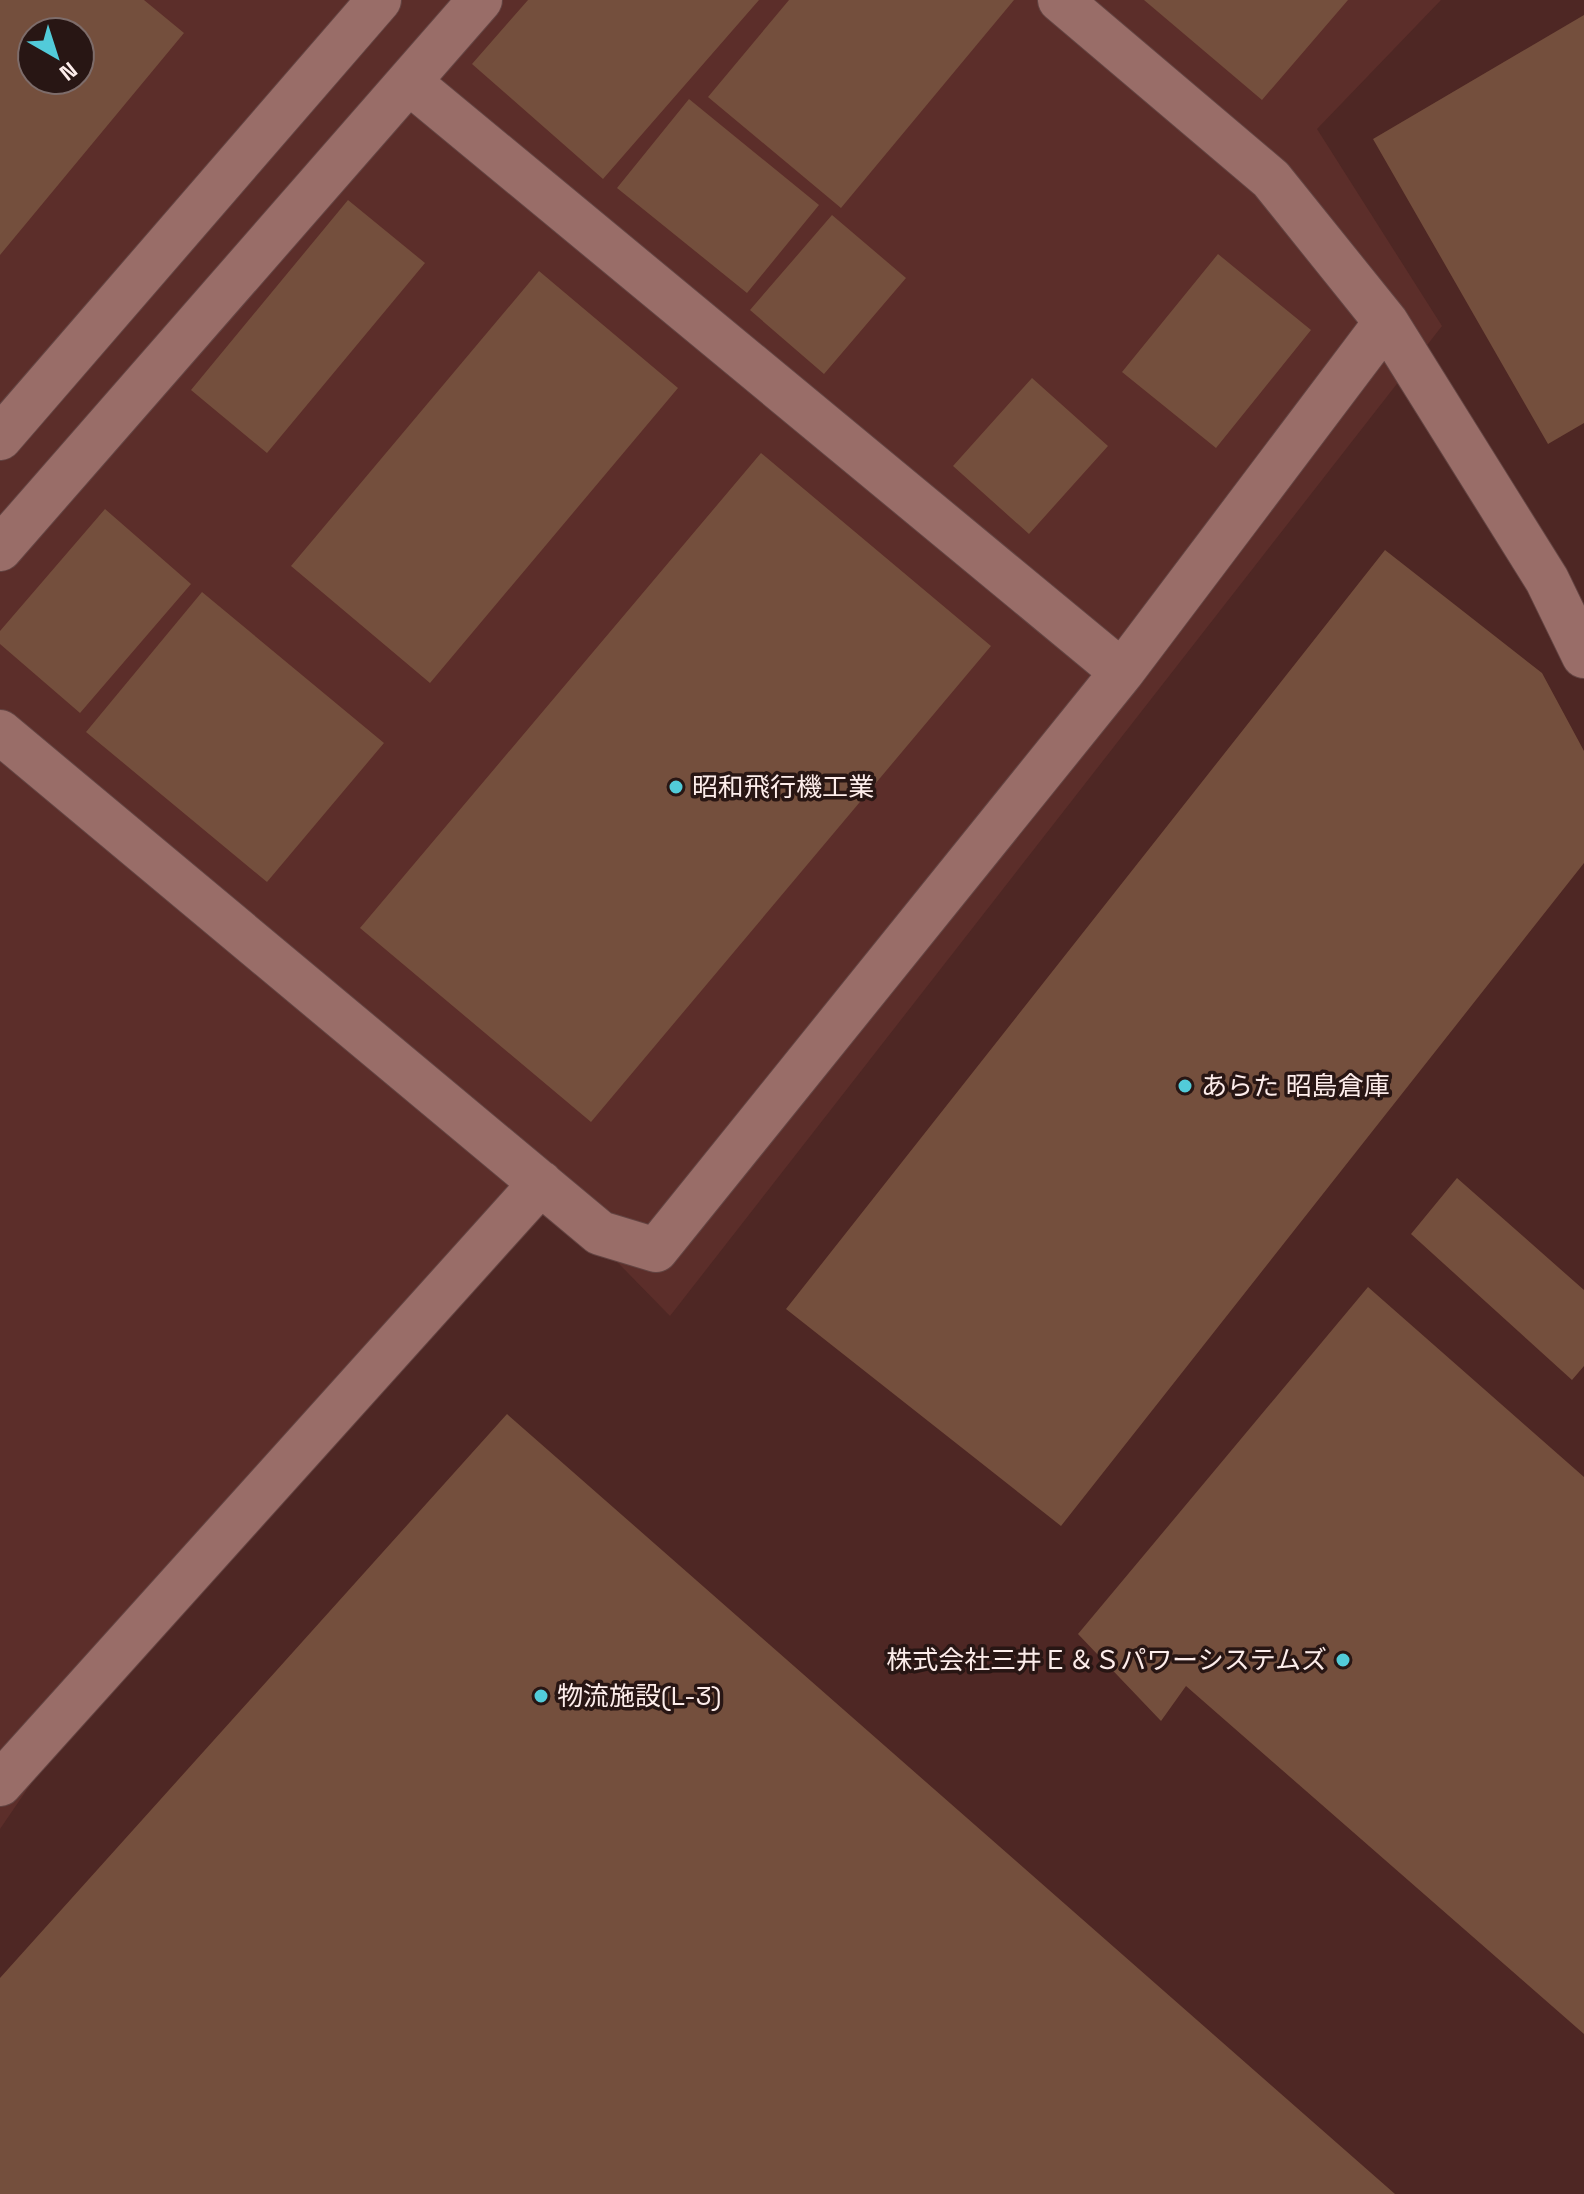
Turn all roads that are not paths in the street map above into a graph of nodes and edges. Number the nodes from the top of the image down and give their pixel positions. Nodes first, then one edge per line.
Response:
1 (379, 0) edge
2 (480, 0) edge
3 (1060, 0) edge
4 (409, 82) junction
5 (1386, 322) junction
6 (0, 438) edge
7 (0, 549) edge
8 (1584, 656) edge
9 (1122, 672) junction
10 (0, 732) edge
11 (541, 1183) junction
12 (0, 1784) edge

1 - 6 street
2 - 4 street
3 - 5 street
4 - 7 street
4 - 9 street
5 - 8 street
5 - 9 street
9 - 11 street
10 - 11 street
11 - 12 street

